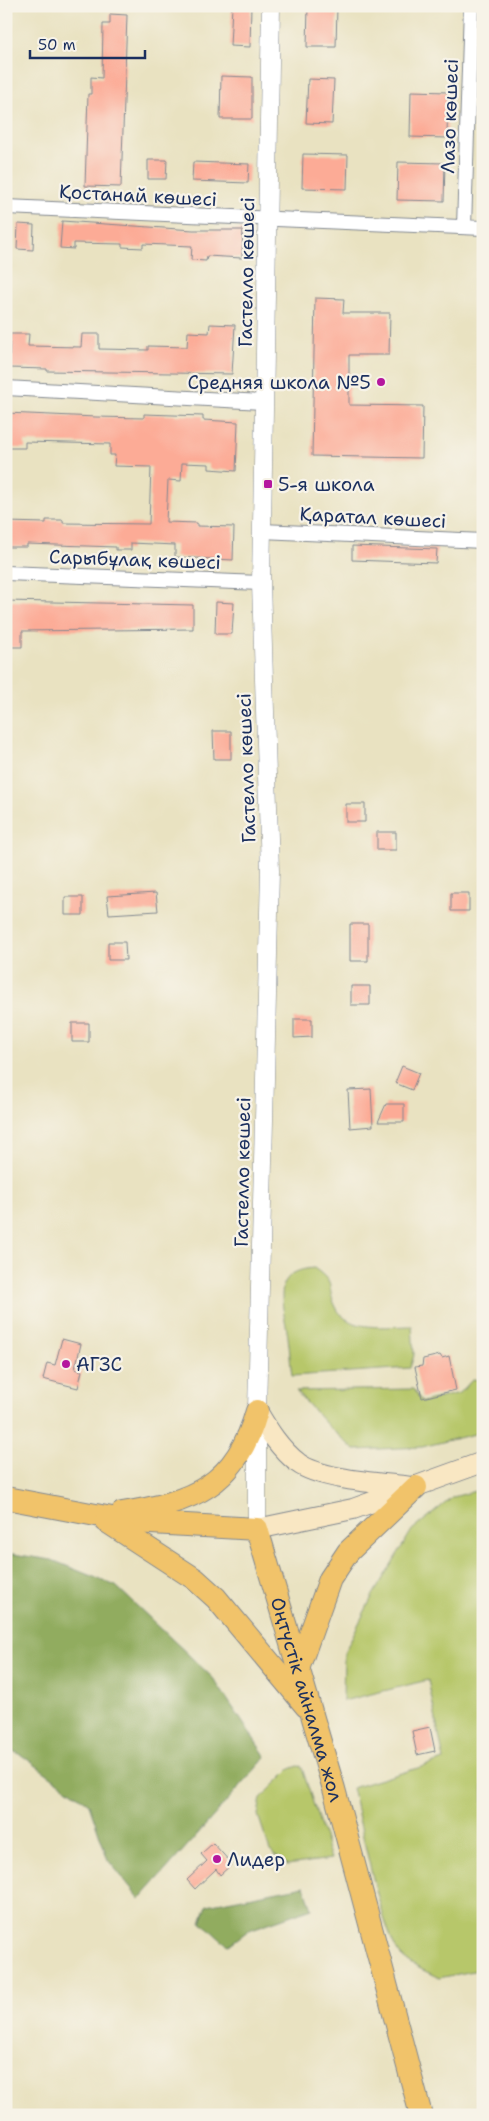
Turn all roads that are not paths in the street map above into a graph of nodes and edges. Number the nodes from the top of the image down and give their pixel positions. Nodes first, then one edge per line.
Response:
1 (271, 6) edge
2 (472, 6) edge
3 (6, 207) edge
4 (269, 220) junction
5 (464, 228) junction
6 (483, 228) edge
7 (6, 388) edge
8 (264, 402) junction
9 (262, 531) junction
10 (483, 541) edge
11 (6, 573) edge
12 (261, 583) junction
13 (257, 1411) junction
14 (483, 1462) edge
15 (416, 1488) junction
16 (6, 1498) edge
17 (98, 1516) junction
18 (257, 1529) junction
19 (298, 1669) junction
20 (310, 1712) junction
21 (422, 2115) edge

1 - 4 street, Гастелло көшесі
2 - 5 street, Лазо көшесі
3 - 4 street, Қостанай көшесі
4 - 5 street
4 - 8 street, Гастелло көшесі
5 - 6 street
7 - 8 street
8 - 9 street, Гастелло көшесі
9 - 10 street, Қаратал көшесі
9 - 12 street, Гастелло көшесі
11 - 12 street, Сарыбұлақ көшесі
12 - 13 street, Гастелло көшесі
13 - 15 main road
13 - 17 highway
13 - 18 street, Гастелло көшесі
14 - 15 main road
15 - 18 main road
15 - 19 highway
16 - 17 highway
17 - 18 highway
17 - 20 highway
18 - 19 highway, Оңтүстік айналма жол
19 - 20 highway, Оңтүстік айналма жол
20 - 21 highway, Оңтүстік айналма жол

